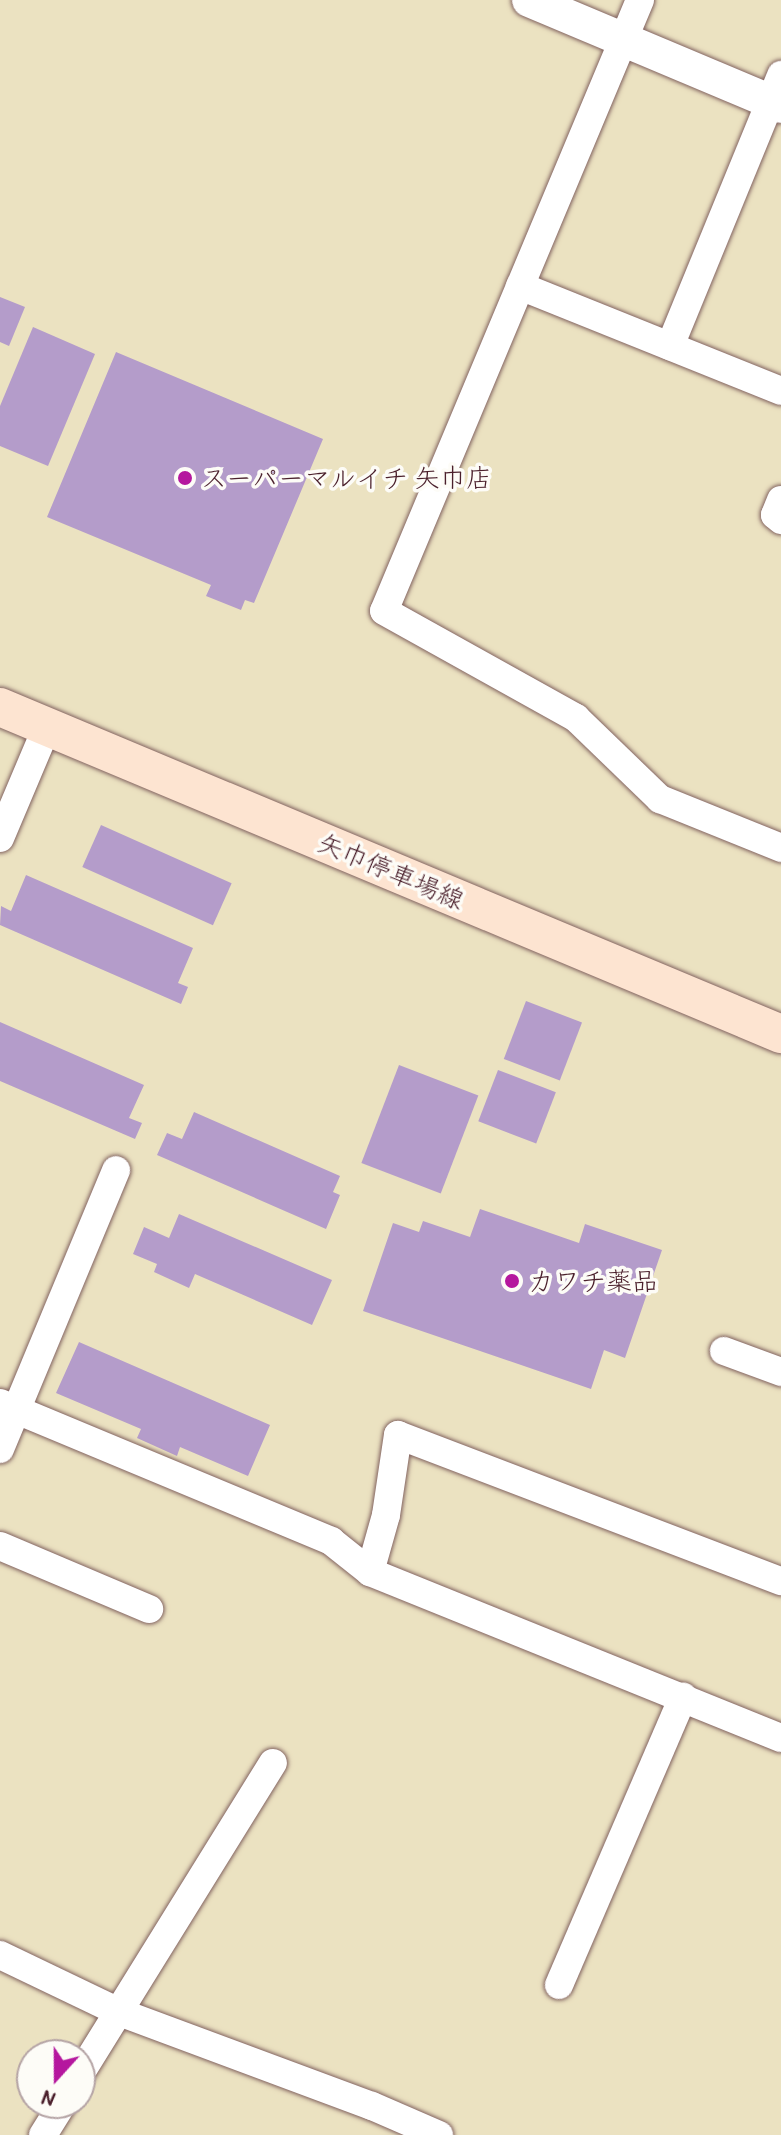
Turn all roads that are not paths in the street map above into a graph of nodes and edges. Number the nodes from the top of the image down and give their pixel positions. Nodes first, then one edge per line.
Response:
1 (529, 0) edge
2 (640, 0) edge
3 (624, 38) junction
4 (777, 95) edge
5 (520, 286) junction
6 (670, 346) junction
7 (781, 391) edge
8 (781, 500) edge
9 (781, 520) edge
10 (0, 707) edge
11 (47, 727) junction
12 (0, 838) edge
13 (781, 848) edge
14 (781, 1034) edge
15 (116, 1170) dead end
16 (724, 1351) dead end
17 (781, 1372) edge
18 (8, 1407) edge
19 (0, 1449) edge
20 (0, 1546) edge
21 (370, 1572) junction
22 (781, 1581) edge
23 (149, 1609) dead end
24 (683, 1697) junction
25 (781, 1738) edge
26 (273, 1763) dead end
27 (0, 1955) edge
28 (559, 1985) dead end
29 (119, 2012) junction
30 (96, 2049) edge
31 (439, 2135) edge

1 - 3 street
2 - 3 street
3 - 4 street
3 - 5 street
4 - 6 street
5 - 6 street
5 - 13 street
6 - 7 street
8 - 9 street
10 - 11 main road, 矢巾停車場線
11 - 12 street
11 - 14 main road, 矢巾停車場線
15 - 18 street
16 - 17 street
18 - 19 street
18 - 21 street
20 - 23 street
21 - 22 street
21 - 24 street
24 - 25 street
24 - 28 street
26 - 29 street
27 - 29 street
29 - 30 street
29 - 31 street

